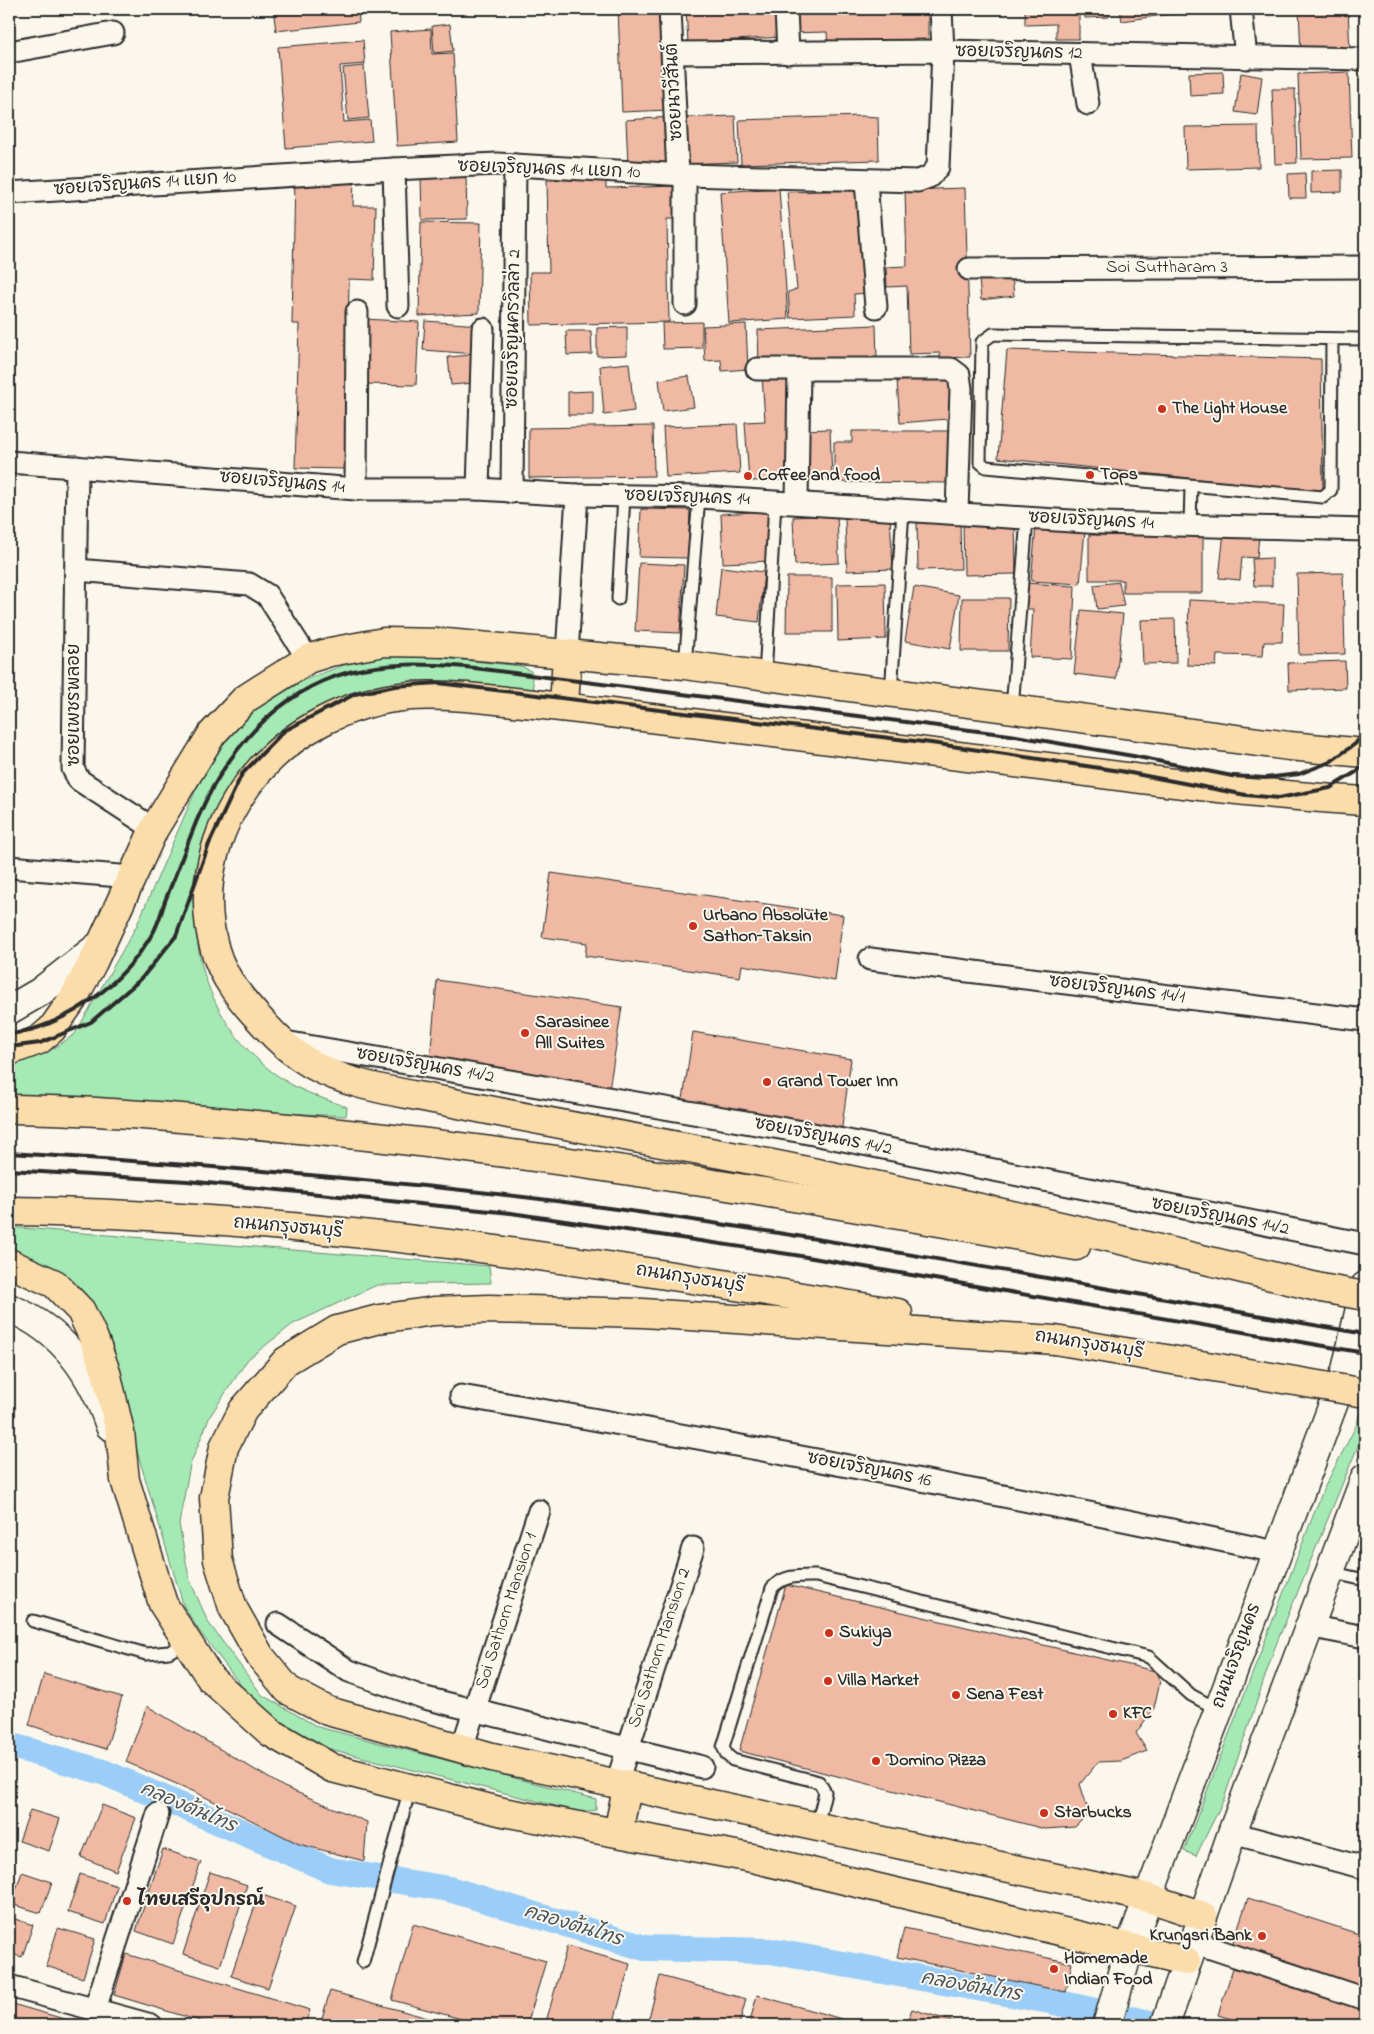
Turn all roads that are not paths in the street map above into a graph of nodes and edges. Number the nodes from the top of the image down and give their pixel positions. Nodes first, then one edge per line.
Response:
1 (670, 9) edge
2 (786, 9) edge
3 (941, 9) edge
4 (1241, 9) edge
5 (112, 33) dead end
6 (943, 51) junction
7 (9, 52) edge
8 (673, 53) junction
9 (788, 53) junction
10 (1080, 54) junction
11 (1246, 58) junction
12 (1365, 58) edge
13 (1088, 104) dead end
14 (516, 165) junction
15 (394, 169) junction
16 (682, 175) junction
17 (866, 181) junction
18 (9, 193) edge
19 (1365, 267) edge
20 (969, 269) dead end
21 (685, 304) dead end
22 (398, 306) dead end
23 (876, 307) dead end
24 (357, 312) dead end
25 (483, 329) dead end
26 (1332, 339) junction
27 (1365, 339) edge
28 (757, 369) dead end
29 (799, 369) junction
30 (9, 462) edge
31 (77, 467) junction
32 (1192, 487) junction
33 (356, 489) junction
34 (478, 489) junction
35 (512, 492) junction
36 (578, 495) junction
37 (624, 496) junction
38 (700, 497) junction
39 (775, 502) junction
40 (797, 503) junction
41 (903, 510) junction
42 (957, 512) junction
43 (1028, 518) junction
44 (1190, 525) junction
45 (1365, 530) edge
46 (76, 570) junction
47 (618, 599) dead end
48 (567, 654) junction
49 (308, 659) junction
50 (685, 665) junction
51 (766, 676) junction
52 (891, 694) junction
53 (564, 707) junction
54 (1012, 709) junction
55 (1365, 754) edge
56 (1365, 786) edge
57 (1365, 802) edge
58 (154, 829) junction
59 (9, 867) edge
60 (132, 878) junction
61 (100, 945) junction
62 (870, 958) dead end
63 (9, 1010) edge
64 (1365, 1020) edge
65 (279, 1041) junction
66 (9, 1051) edge
67 (9, 1109) edge
68 (9, 1211) edge
69 (1365, 1244) edge
70 (9, 1263) edge
71 (1365, 1286) edge
72 (1321, 1288) junction
73 (1365, 1296) edge
74 (9, 1308) edge
75 (1055, 1340) junction
76 (1365, 1393) edge
77 (461, 1396) dead end
78 (1365, 1478) edge
79 (125, 1480) junction
80 (539, 1511) dead end
81 (693, 1548) dead end
82 (1276, 1552) junction
83 (1329, 1572) junction
84 (1365, 1580) edge
85 (33, 1621) dead end
86 (278, 1624) dead end
87 (1308, 1626) junction
88 (1365, 1637) edge
89 (187, 1642) junction
90 (1217, 1709) junction
91 (474, 1710) junction
92 (462, 1748) junction
93 (628, 1748) junction
94 (702, 1767) dead end
95 (623, 1783) junction
96 (410, 1788) junction
97 (158, 1814) dead end
98 (817, 1826) junction
99 (618, 1832) junction
100 (1232, 1833) junction
101 (1365, 1868) edge
102 (1149, 1898) junction
103 (1203, 1916) junction
104 (1129, 1949) junction
105 (1190, 1952) junction
106 (363, 1962) dead end
107 (9, 1986) edge
108 (1365, 1999) edge
109 (95, 2009) junction
110 (1166, 2021) edge
111 (151, 2025) edge
112 (1107, 2025) edge

1 - 8 street, ซอยนาวีสันต์
2 - 9 street
3 - 6 street
4 - 11 street
5 - 7 street
6 - 9 street, ซอยเจริญนคร 12
6 - 10 street, ซอยเจริญนคร 12
6 - 17 street, ซอยเจริญนคร 14 แยก 10
8 - 9 street, ซอยเจริญนคร 12
8 - 16 street, ซอยนาวีสันต์
10 - 11 street, ซอยเจริญนคร 12
10 - 13 street
11 - 12 street, ซอยเจริญนคร 12
14 - 15 street, ซอยเจริญนคร 14 แยก 10
14 - 16 street, ซอยเจริญนคร 14 แยก 10
14 - 35 street, ซอยเจริญนครวิลล่า 2
15 - 18 street, ซอยเจริญนคร 14 แยก 10
15 - 22 street
16 - 17 street, ซอยเจริญนคร 14 แยก 10
16 - 21 street, ซอยนาวีสันต์
17 - 23 street
19 - 20 street, Soi Suttharam 3
24 - 33 street
25 - 34 street
26 - 27 lane
26 - 32 lane
26 - 32 lane
28 - 29 street
29 - 40 street
29 - 42 street
30 - 31 street, ซอยเจริญนคร 14
31 - 33 street, ซอยเจริญนคร 14
31 - 46 street, ซอยเพชรพลอย
32 - 44 lane
33 - 34 street, ซอยเจริญนคร 14
34 - 35 street, ซอยเจริญนคร 14
35 - 36 street, ซอยเจริญนคร 14
36 - 37 street, ซอยเจริญนคร 14
36 - 48 street
37 - 38 street, ซอยเจริญนคร 14
37 - 47 lane
38 - 39 street, ซอยเจริญนคร 14
38 - 50 lane
39 - 40 street, ซอยเจริญนคร 14
39 - 51 lane
40 - 41 street, ซอยเจริญนคร 14
41 - 42 street, ซอยเจริญนคร 14
41 - 52 lane
42 - 43 street, ซอยเจริญนคร 14
43 - 44 street, ซอยเจริญนคร 14
43 - 54 lane
44 - 45 street, ซอยเจริญนคร 14
46 - 49 street
46 - 58 street, ซอยเพชรพลอย
48 - 49 main road
48 - 50 main road
48 - 53 main road
49 - 58 main road
50 - 51 main road
51 - 52 main road
52 - 54 main road
53 - 57 main road
53 - 65 main road
54 - 55 main road
56 - 57 main road
58 - 60 main road
59 - 60 street
60 - 61 main road
61 - 63 main road
61 - 66 main road
62 - 64 street, ซอยเจริญนคร 14/1
65 - 69 street, ซอยเจริญนคร 14/2
65 - 72 main road
67 - 72 main road
68 - 75 main road, ถนนกรุงธนบุรี
70 - 79 main road
71 - 82 main road, ถนนเจริญนคร
72 - 73 main road, bridge
74 - 79 main road
75 - 76 main road, ถนนกรุงธนบุรี, bridge
75 - 92 main road
77 - 82 street, ซอยเจริญนคร 16
78 - 83 main road
79 - 89 main road
80 - 91 street, Soi Sathorn Mansion 1
81 - 93 street, Soi Sathorn Mansion 2
82 - 90 main road, ถนนเจริญนคร
83 - 84 lane
83 - 87 main road
85 - 89 lane
86 - 91 street
87 - 88 street
87 - 100 main road
89 - 96 main road
90 - 98 lane
90 - 102 main road, ถนนเจริญนคร
91 - 92 street, Soi Sathorn Mansion 1
91 - 93 street
92 - 95 main road
93 - 94 street
93 - 95 street, Soi Sathorn Mansion 2
95 - 98 main road
95 - 99 main road
96 - 99 main road
96 - 106 lane
97 - 109 street
98 - 102 main road
99 - 104 main road
100 - 101 street
100 - 103 main road
102 - 103 main road
102 - 104 main road, ถนนเจริญนคร
103 - 105 main road
104 - 105 main road
104 - 112 main road, ถนนเจริญนคร
105 - 108 street
105 - 110 main road
107 - 109 street
109 - 111 street

